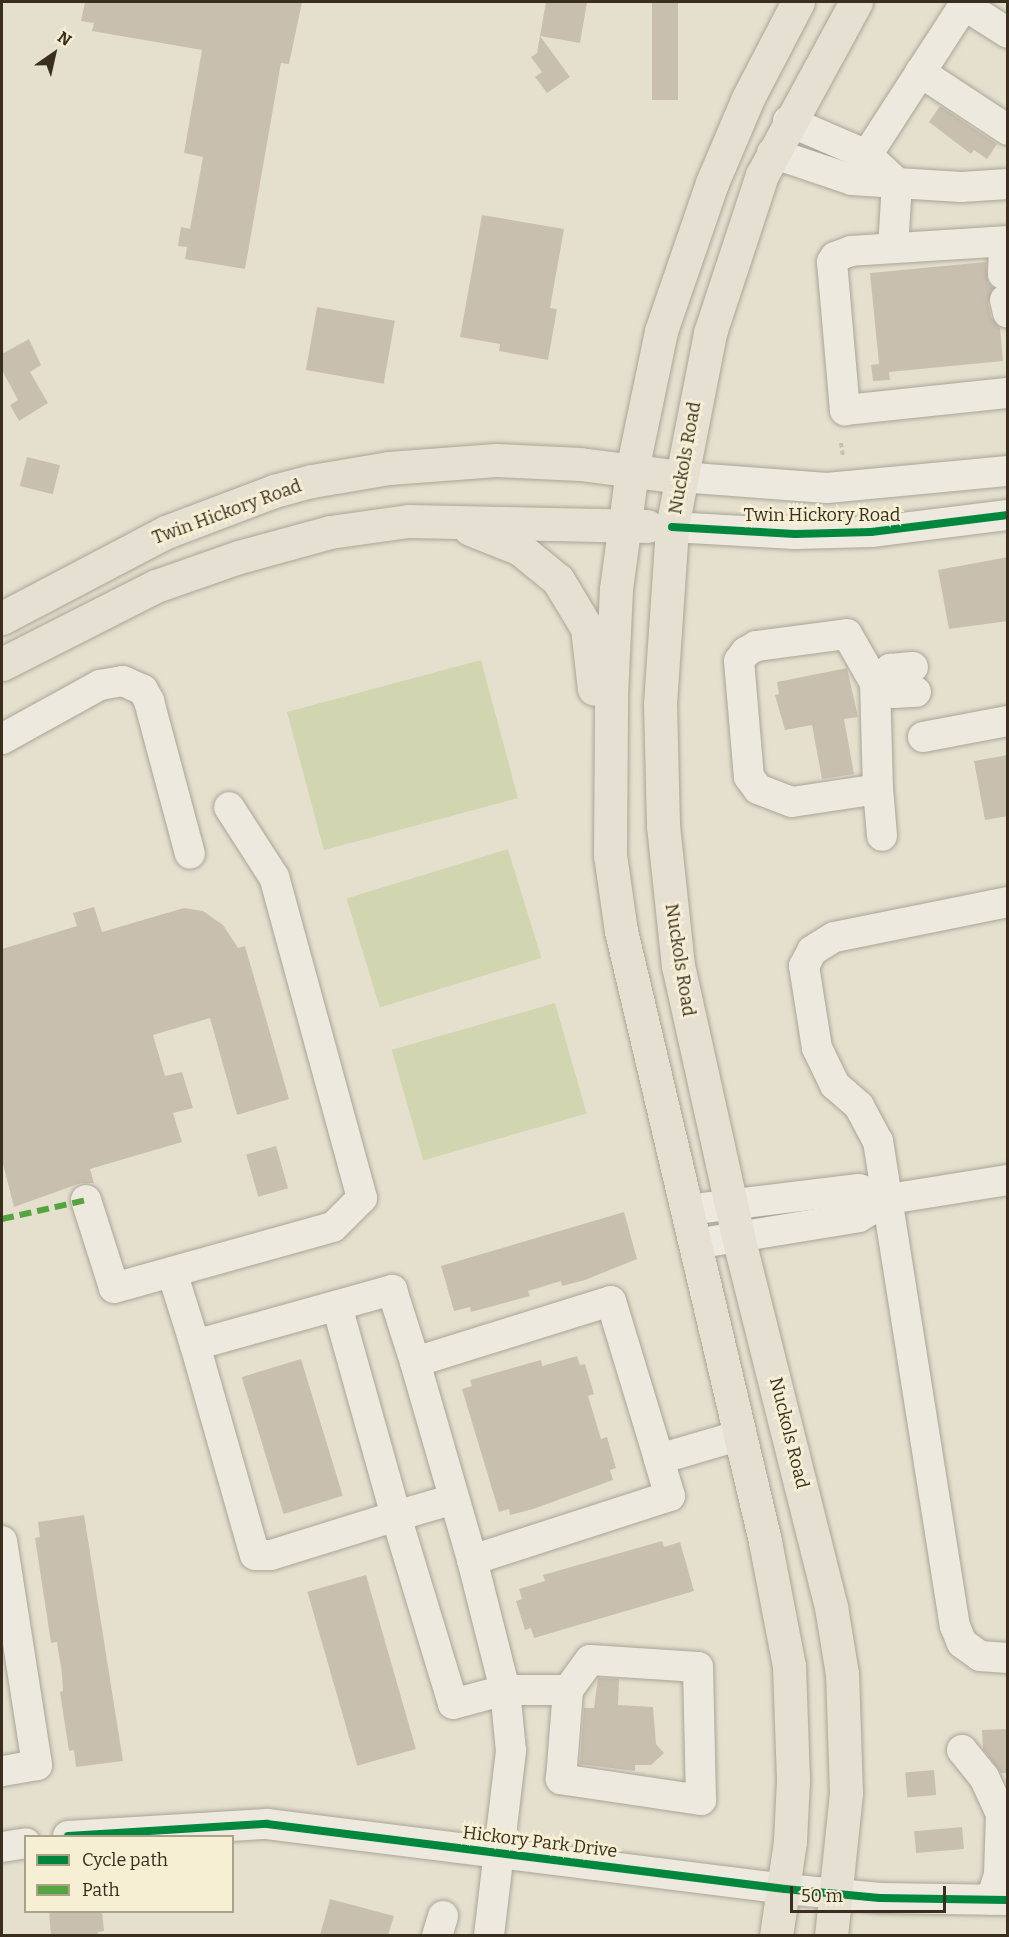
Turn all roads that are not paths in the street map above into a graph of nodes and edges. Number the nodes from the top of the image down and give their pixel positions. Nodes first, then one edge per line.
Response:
1 (798, 2) edge
2 (856, 2) edge
3 (965, 3) edge
4 (1008, 33) edge
5 (920, 72) junction
6 (788, 121) junction
7 (1008, 130) edge
8 (772, 153) junction
9 (867, 156) junction
10 (897, 183) junction
11 (1008, 184) edge
12 (1006, 241) edge
13 (893, 248) junction
14 (1005, 296) edge
15 (1008, 393) edge
16 (632, 470) junction
17 (1008, 471) edge
18 (680, 477) junction
19 (1008, 515) edge
20 (408, 521) junction
21 (626, 524) junction
22 (672, 527) junction
23 (2, 618) edge
24 (2, 664) edge
25 (914, 680) dead end
26 (875, 683) junction
27 (1008, 721) edge
28 (923, 737) dead end
29 (2, 739) edge
30 (878, 789) junction
31 (229, 807) dead end
32 (882, 836) dead end
33 (190, 854) dead end
34 (610, 855) junction
35 (1008, 902) edge
36 (1008, 1180) edge
37 (889, 1198) junction
38 (86, 1200) dead end
39 (732, 1204) junction
40 (687, 1210) junction
41 (738, 1236) junction
42 (696, 1244) junction
43 (172, 1272) junction
44 (337, 1306) junction
45 (195, 1345) junction
46 (415, 1362) junction
47 (741, 1435) junction
48 (659, 1459) junction
49 (454, 1499) junction
50 (396, 1516) junction
51 (2, 1541) edge
52 (472, 1560) junction
53 (1008, 1658) edge
54 (505, 1690) junction
55 (568, 1690) junction
56 (962, 1750) dead end
57 (2, 1771) edge
58 (85, 1835) edge
59 (24, 1843) edge
60 (2, 1847) edge
61 (501, 1853) junction
62 (784, 1889) junction
63 (837, 1894) junction
64 (999, 1900) edge
65 (489, 1935) edge
66 (776, 1935) edge
67 (831, 1935) edge

1 - 16 main road
2 - 6 main road, Nuckols Road
3 - 4 street
3 - 5 street
5 - 7 street
5 - 9 street
6 - 8 main road, Nuckols Road
6 - 9 street
8 - 10 street
8 - 18 main road, Nuckols Road
9 - 10 street
10 - 11 street
10 - 13 street
12 - 13 street
12 - 14 street
13 - 15 street
16 - 18 main road, Twin Hickory Road
16 - 21 main road
16 - 23 main road, Twin Hickory Road
17 - 18 street, Twin Hickory Road
18 - 22 main road, Nuckols Road
19 - 22 street, Twin Hickory Road
20 - 21 main road, Twin Hickory Road
20 - 24 main road, Twin Hickory Road
20 - 34 main road
21 - 22 main road, Twin Hickory Road
21 - 34 main road
22 - 39 main road, Nuckols Road
25 - 26 street
26 - 30 street
26 - 30 street
27 - 28 street
29 - 33 street
30 - 32 street
31 - 43 street
34 - 40 main road
35 - 37 street
36 - 37 street
37 - 39 street
37 - 41 street
37 - 53 street
38 - 43 street
39 - 40 street
39 - 41 main road, Nuckols Road
40 - 42 main road
41 - 42 street
41 - 63 main road, Nuckols Road
42 - 47 main road
43 - 45 street
44 - 45 street
44 - 46 street
44 - 50 street
45 - 50 street
46 - 48 street
46 - 49 street
47 - 48 street
47 - 62 main road
48 - 52 street
49 - 50 street
49 - 52 street
50 - 54 street
51 - 57 street
52 - 54 street
54 - 55 street
54 - 61 street
55 - 55 street
56 - 64 street
58 - 61 street, Hickory Park Drive
59 - 60 street
61 - 62 street, Hickory Park Drive
61 - 65 street
62 - 63 street, Hickory Park Drive
62 - 66 main road
63 - 64 street, Hickory Park Drive
63 - 67 main road, Nuckols Road

